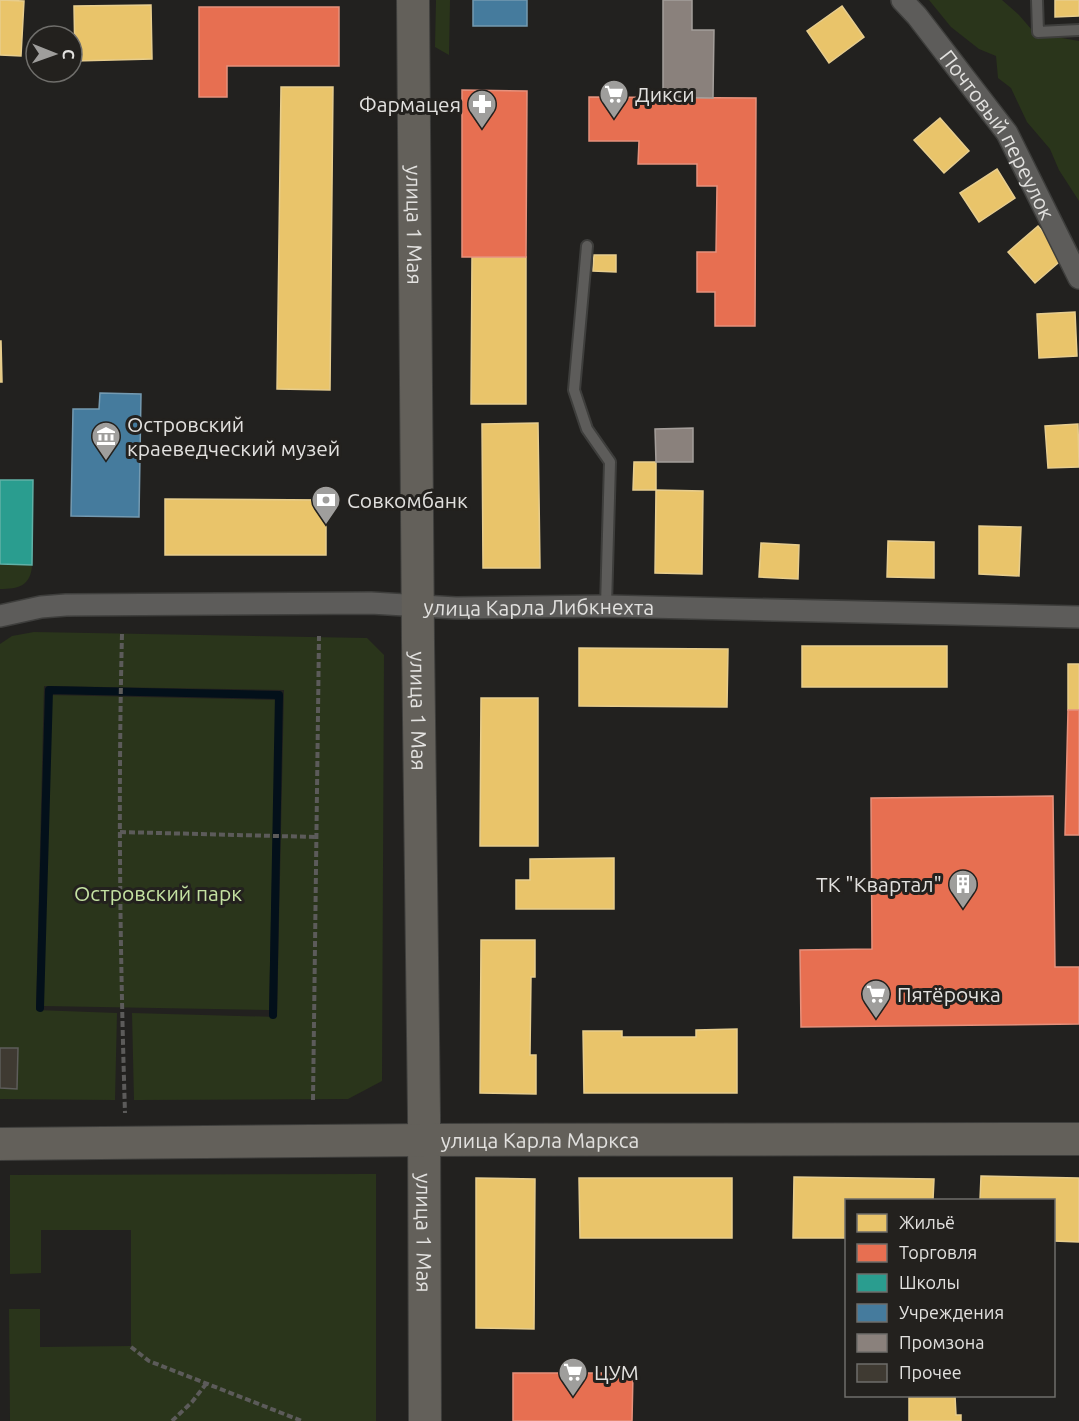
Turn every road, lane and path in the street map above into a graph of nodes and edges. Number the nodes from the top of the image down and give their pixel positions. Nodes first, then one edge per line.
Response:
1 (413, 0) edge
2 (902, 0) edge
3 (1037, 0) edge
4 (1079, 30) edge
5 (587, 246) dead end
6 (1079, 278) edge
7 (418, 605) junction
8 (606, 606) junction
9 (0, 616) edge
10 (1079, 617) edge
11 (122, 634) dead end
12 (319, 636) dead end
13 (120, 832) junction
14 (316, 837) junction
15 (314, 1100) dead end
16 (125, 1113) dead end
17 (1079, 1139) edge
18 (424, 1140) junction
19 (0, 1144) edge
20 (131, 1347) dead end
21 (206, 1384) junction
22 (172, 1421) edge
23 (302, 1421) edge
24 (425, 1421) edge

1 - 7 street, улица 1 Мая
2 - 6 street, Почтовый переулок
3 - 4 lane
5 - 8 lane
7 - 8 street, улица Карла Либкнехта
7 - 9 street, улица Карла Либкнехта
7 - 18 street, улица 1 Мая
8 - 10 street, улица Карла Либкнехта
11 - 13 path
12 - 14 path
13 - 14 path
13 - 16 path
14 - 15 path
17 - 18 street, улица Карла Маркса
18 - 19 street, улица Карла Маркса
18 - 24 street, улица 1 Мая
20 - 21 path
21 - 22 path
21 - 23 path

